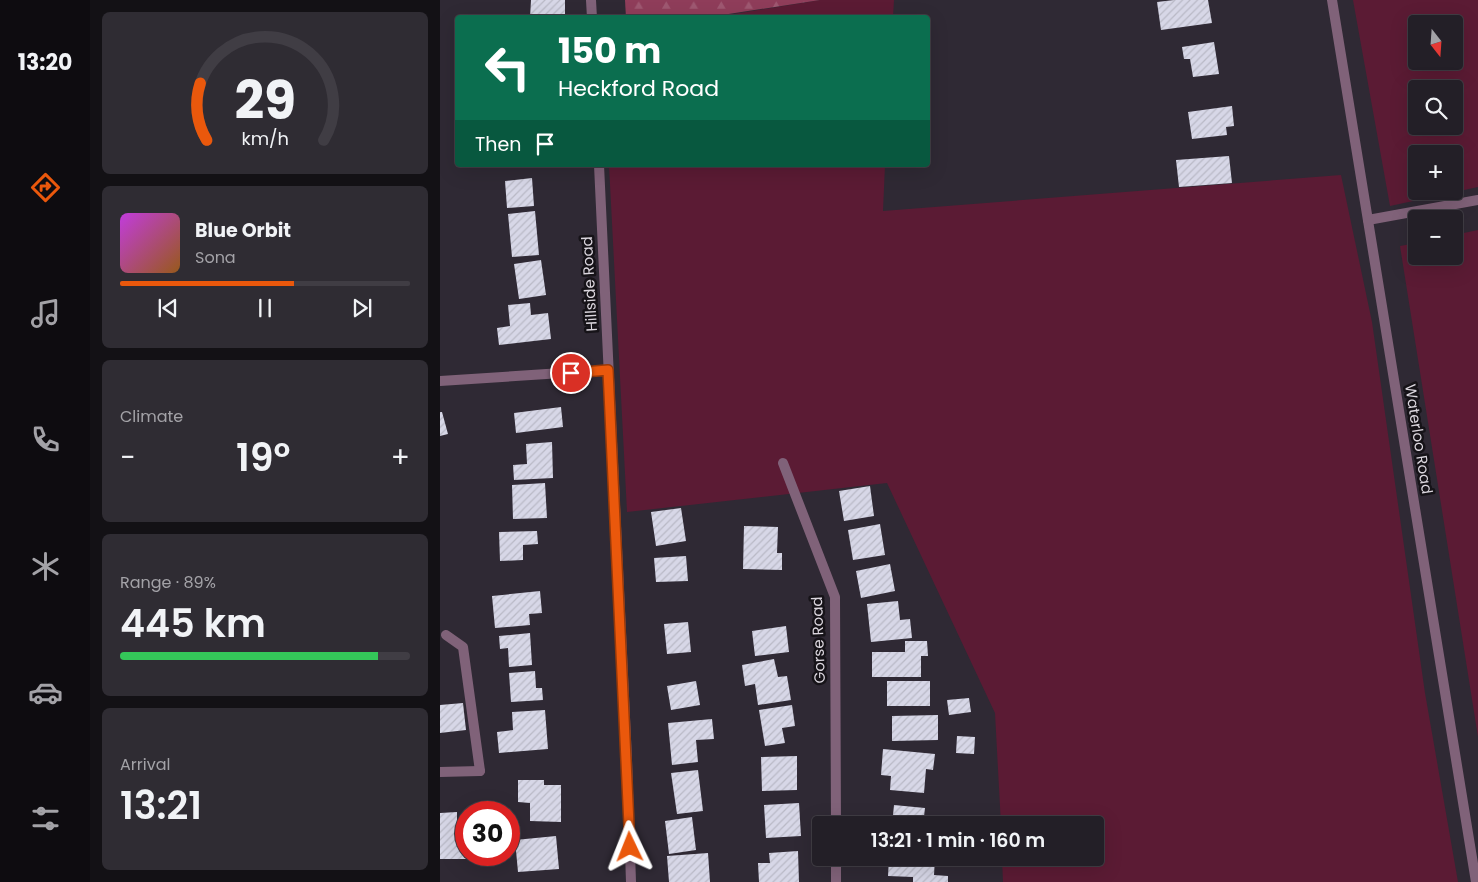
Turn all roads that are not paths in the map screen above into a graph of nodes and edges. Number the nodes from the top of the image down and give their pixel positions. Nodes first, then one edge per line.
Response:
1 (591, 0) edge
2 (1332, 0) edge
3 (592, 15) edge
4 (598, 167) edge
5 (1478, 200) edge
6 (1368, 220) junction
7 (608, 370) junction
8 (440, 381) edge
9 (783, 463) dead end
10 (446, 635) dead end
11 (440, 772) edge
12 (836, 816) edge
13 (836, 866) edge
14 (631, 882) edge
15 (836, 882) edge
16 (1476, 882) edge

1 - 3 street
2 - 6 street, Waterloo Road
4 - 7 street, Hillside Road
5 - 6 street
6 - 16 street, Waterloo Road
7 - 8 street
7 - 14 street, Hillside Road
9 - 12 street, Gorse Road
10 - 11 street
13 - 15 street

